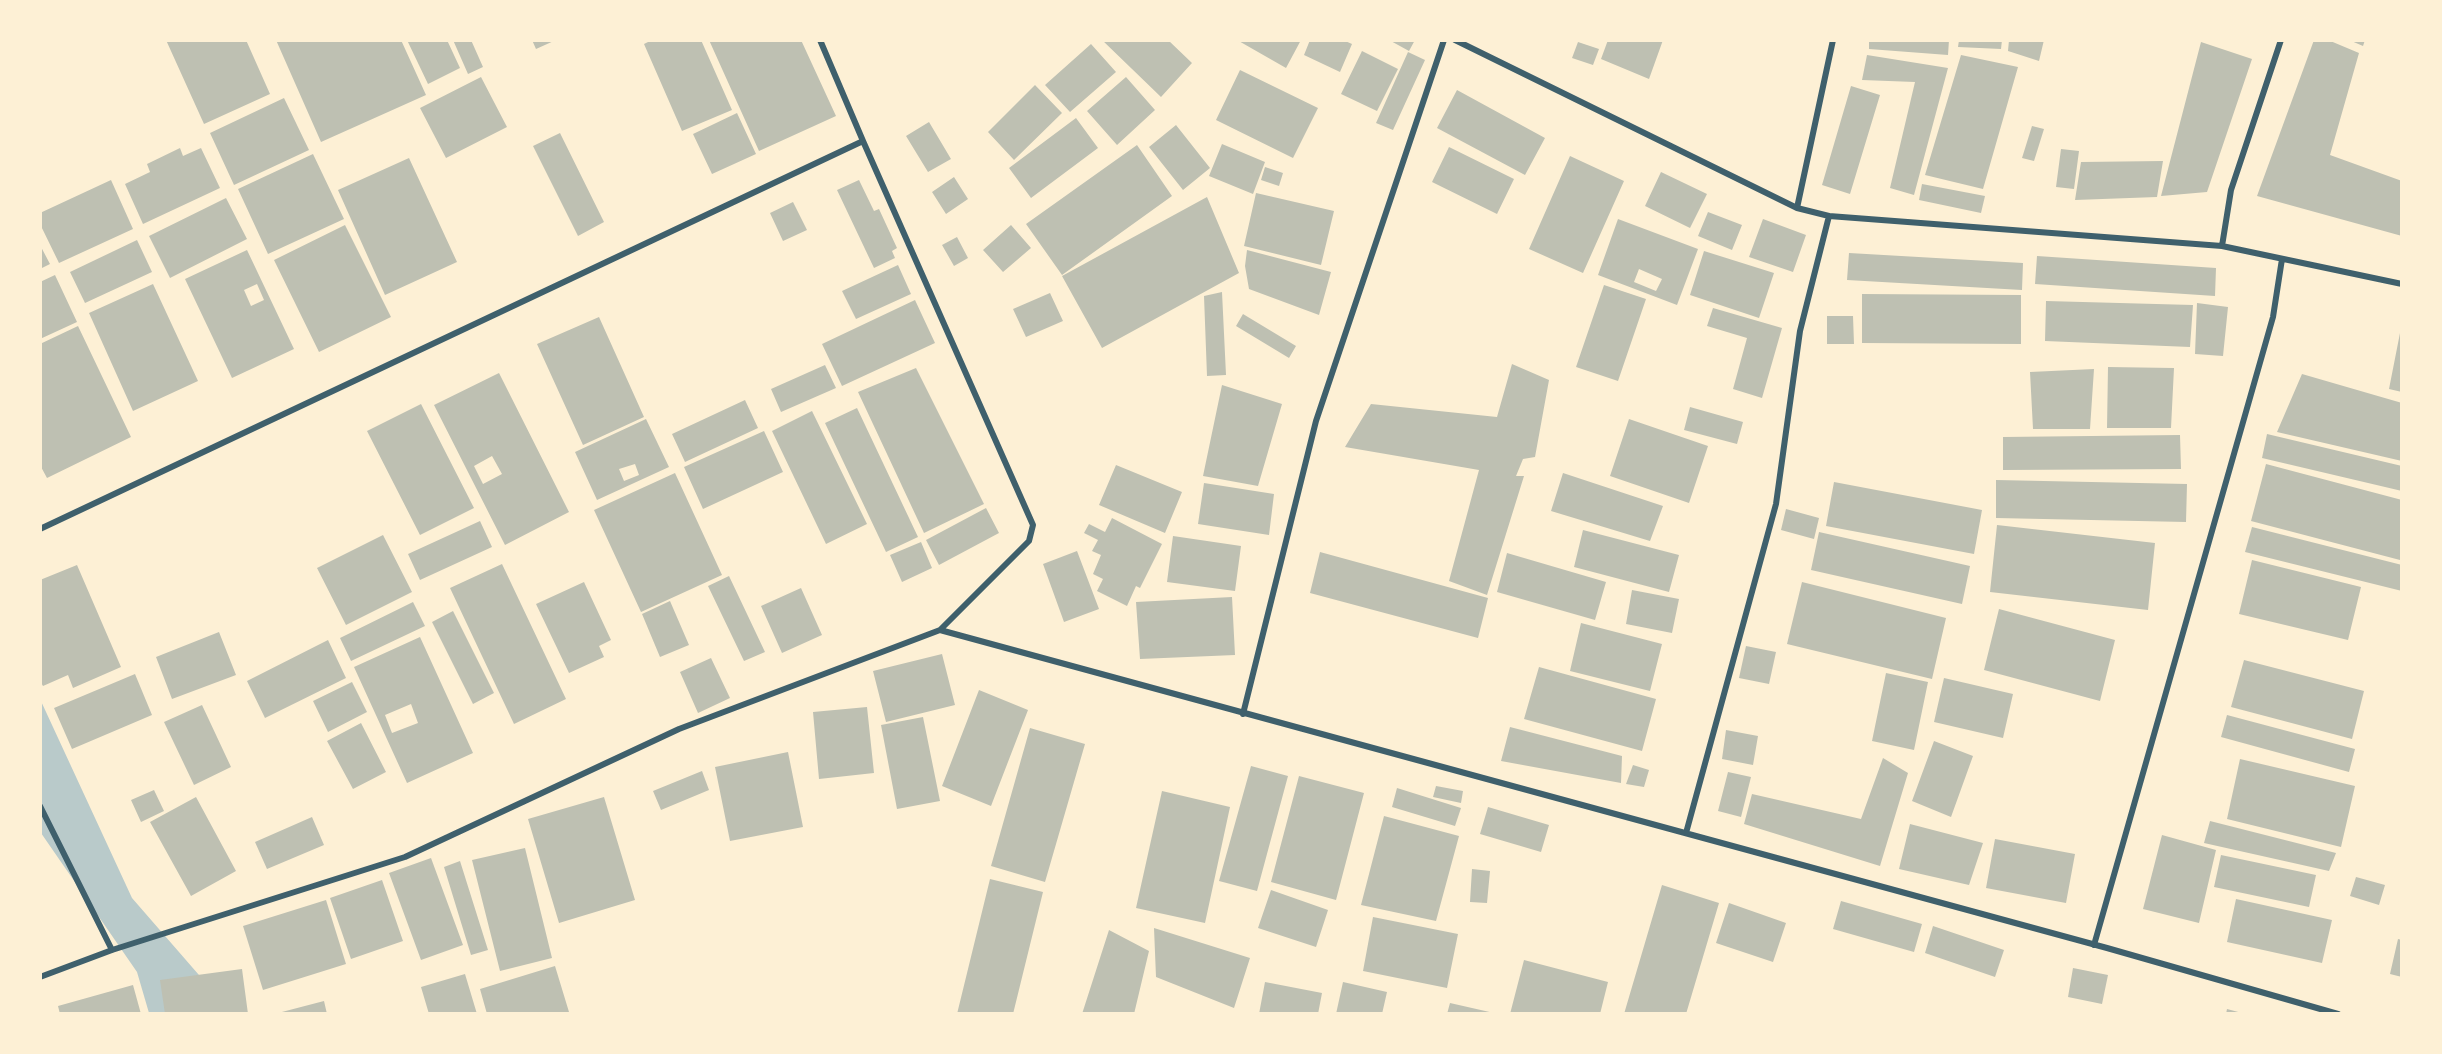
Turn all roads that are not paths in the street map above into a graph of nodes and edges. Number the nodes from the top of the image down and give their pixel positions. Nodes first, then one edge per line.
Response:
1 (820, 40) edge
2 (1444, 40) edge
3 (1455, 40) edge
4 (1833, 40) edge
5 (2281, 40) edge
6 (863, 141) junction
7 (1797, 208) junction
8 (1830, 216) junction
9 (2222, 246) junction
10 (2282, 259) junction
11 (2402, 284) edge
12 (40, 529) edge
13 (939, 630) junction
14 (1243, 714) junction
15 (40, 806) edge
16 (1686, 833) junction
17 (2094, 945) junction
18 (112, 950) junction
19 (40, 977) edge
20 (2338, 1014) edge

1 - 6 street
2 - 14 street
3 - 7 street
4 - 7 street
5 - 9 street
6 - 12 street
6 - 13 street
7 - 8 street
8 - 9 street
8 - 16 street
9 - 10 street
10 - 11 street
10 - 17 street
13 - 14 street
13 - 18 street
14 - 16 street
15 - 18 street
16 - 17 street
17 - 20 street
18 - 19 street

